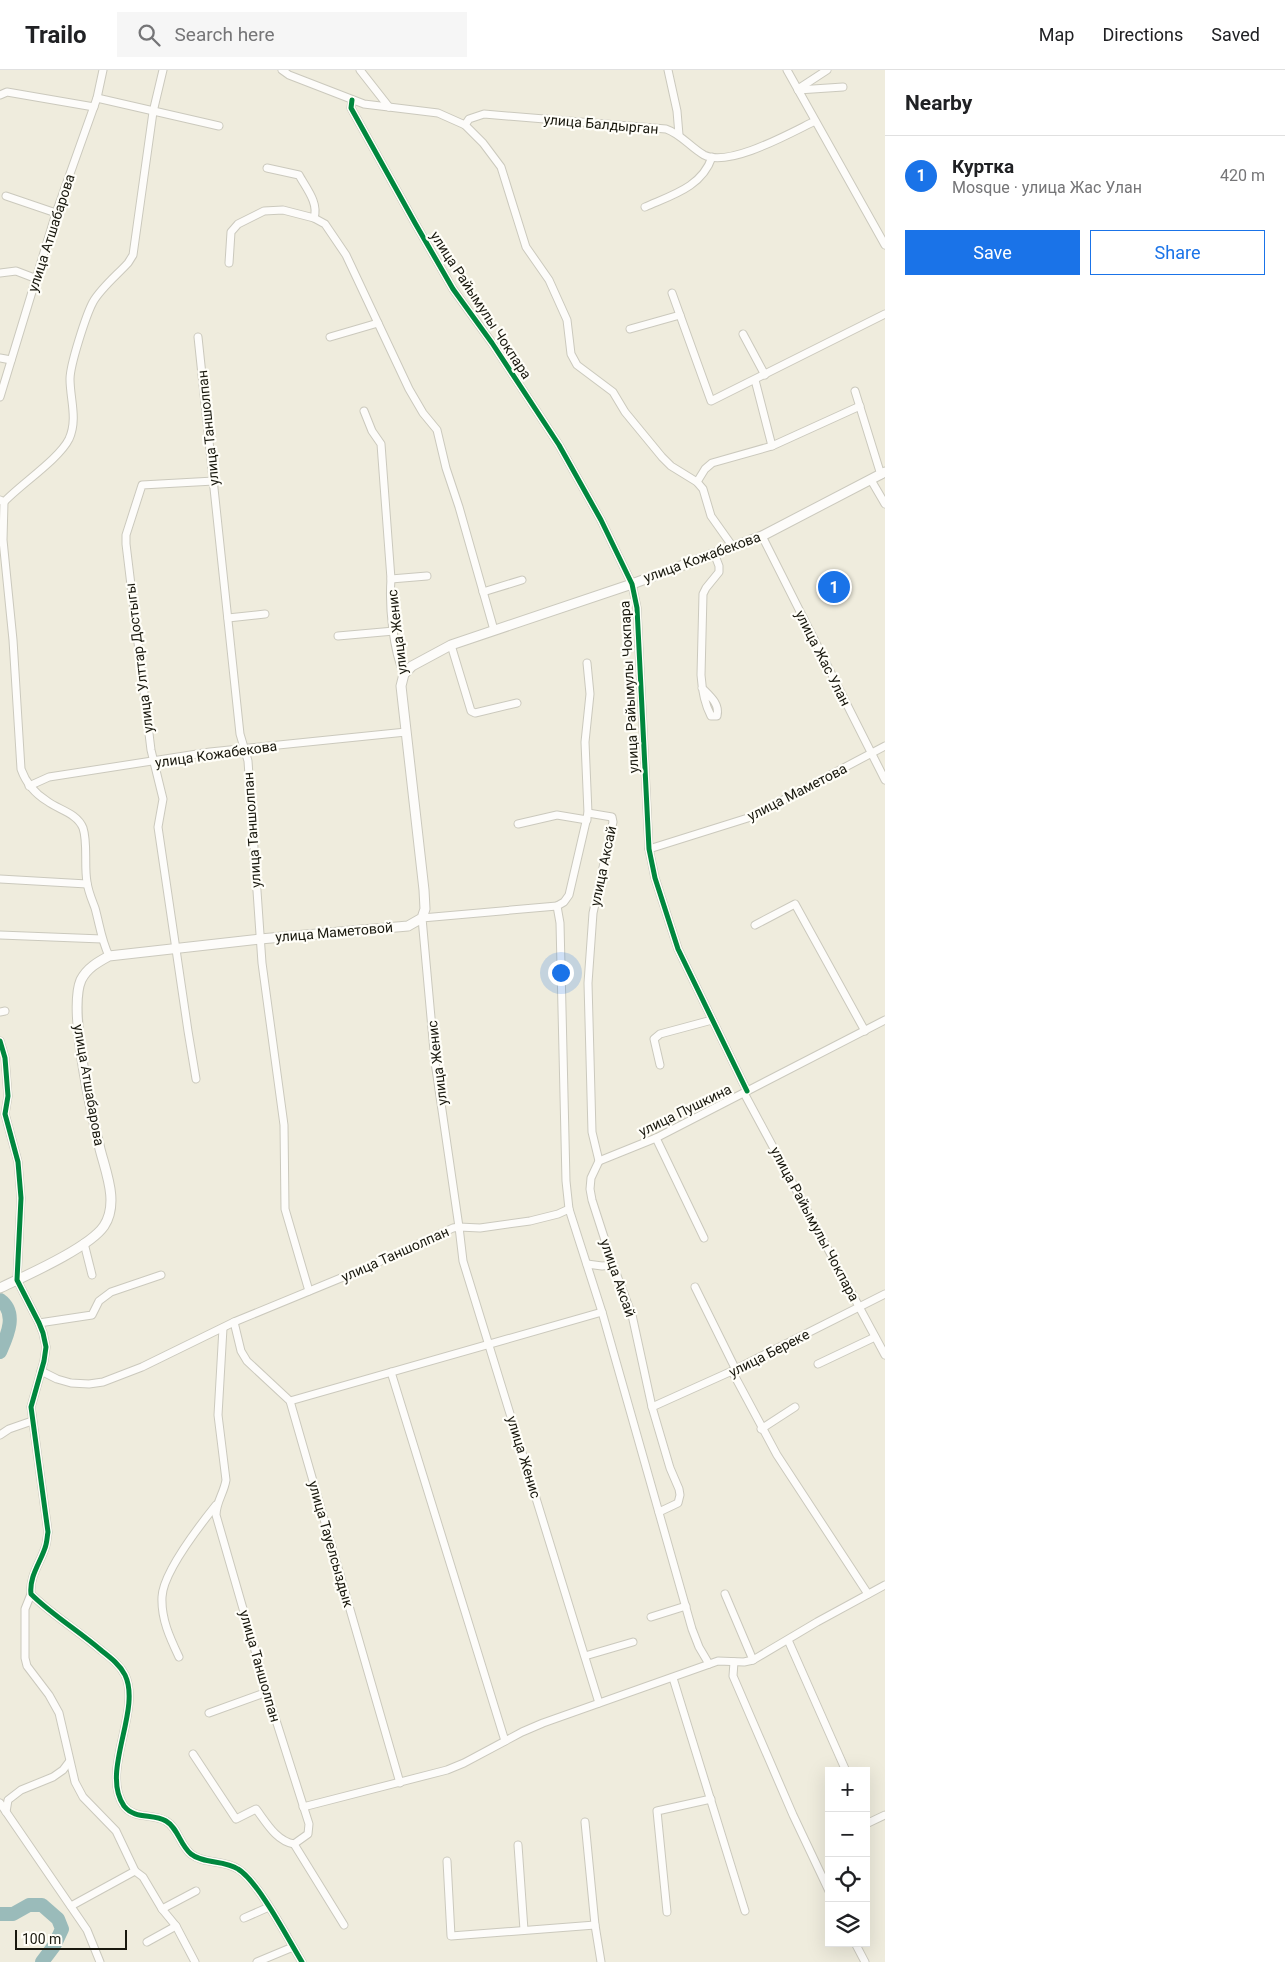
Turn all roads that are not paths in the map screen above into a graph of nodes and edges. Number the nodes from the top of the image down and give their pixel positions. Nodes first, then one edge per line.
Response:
1 (103, 70) edge
2 (163, 70) edge
3 (282, 70) edge
4 (360, 70) edge
5 (668, 70) edge
6 (787, 70) edge
7 (827, 70) edge
8 (843, 87) dead end
9 (798, 90) junction
10 (0, 95) edge
11 (97, 98) junction
12 (352, 100) junction
13 (94, 107) junction
14 (389, 107) junction
15 (153, 112) junction
16 (815, 121) junction
17 (465, 125) junction
18 (219, 126) dead end
19 (679, 136) junction
20 (712, 157) junction
21 (267, 168) dead end
22 (6, 196) dead end
23 (645, 207) dead end
24 (56, 213) junction
25 (314, 218) junction
26 (885, 245) edge
27 (229, 263) dead end
28 (0, 273) edge
29 (37, 279) junction
30 (672, 293) dead end
31 (885, 314) edge
32 (680, 315) junction
33 (378, 323) junction
34 (630, 330) dead end
35 (743, 334) dead end
36 (198, 337) dead end
37 (330, 337) dead end
38 (0, 358) edge
39 (11, 360) junction
40 (765, 375) junction
41 (755, 380) junction
42 (855, 391) dead end
43 (0, 397) edge
44 (860, 406) junction
45 (364, 410) dead end
46 (772, 446) junction
47 (883, 473) edge
48 (871, 480) junction
49 (214, 481) junction
50 (697, 482) junction
51 (2, 501) edge
52 (885, 504) edge
53 (762, 536) junction
54 (733, 547) junction
55 (714, 553) junction
56 (427, 576) dead end
57 (391, 579) junction
58 (522, 580) dead end
59 (632, 584) junction
60 (483, 592) junction
61 (265, 614) dead end
62 (228, 618) junction
63 (494, 630) junction
64 (394, 631) junction
65 (338, 636) dead end
66 (451, 645) junction
67 (587, 663) dead end
68 (404, 674) junction
69 (702, 688) dead end
70 (517, 704) dead end
71 (406, 732) junction
72 (885, 746) edge
73 (245, 749) junction
74 (871, 753) junction
75 (154, 762) junction
76 (885, 780) edge
77 (29, 786) junction
78 (588, 816) junction
79 (518, 824) dead end
80 (649, 849) junction
81 (0, 880) edge
82 (87, 884) junction
83 (557, 906) junction
84 (422, 918) junction
85 (755, 925) dead end
86 (0, 935) edge
87 (102, 939) junction
88 (260, 939) junction
89 (176, 948) junction
90 (109, 956) junction
91 (712, 1020) junction
92 (885, 1020) edge
93 (865, 1031) junction
94 (0, 1041) edge
95 (660, 1065) dead end
96 (196, 1080) dead end
97 (746, 1092) junction
98 (656, 1138) junction
99 (599, 1161) junction
100 (570, 1209) junction
101 (460, 1227) junction
102 (704, 1238) dead end
103 (84, 1243) junction
104 (587, 1264) junction
105 (613, 1265) junction
106 (161, 1274) dead end
107 (92, 1275) dead end
108 (17, 1280) junction
109 (1, 1287) edge
110 (694, 1287) dead end
111 (309, 1291) junction
112 (885, 1294) edge
113 (859, 1307) junction
114 (602, 1312) junction
115 (234, 1322) junction
116 (39, 1323) junction
117 (223, 1328) junction
118 (875, 1337) junction
119 (489, 1344) junction
120 (885, 1355) edge
121 (818, 1364) dead end
122 (41, 1371) junction
123 (734, 1371) junction
124 (391, 1372) junction
125 (290, 1401) junction
126 (652, 1407) junction
127 (795, 1407) dead end
128 (32, 1421) junction
129 (761, 1429) junction
130 (0, 1435) edge
131 (216, 1504) junction
132 (659, 1512) junction
133 (885, 1585) edge
134 (31, 1594) junction
135 (725, 1594) dead end
136 (868, 1594) junction
137 (686, 1606) junction
138 (651, 1617) dead end
139 (788, 1640) junction
140 (633, 1642) dead end
141 (179, 1656) dead end
142 (585, 1656) junction
143 (753, 1660) junction
144 (734, 1662) junction
145 (709, 1664) junction
146 (673, 1678) junction
147 (267, 1692) junction
148 (599, 1703) junction
149 (209, 1713) dead end
150 (505, 1741) junction
151 (193, 1754) dead end
152 (69, 1762) junction
153 (844, 1767) edge
154 (400, 1783) junction
155 (711, 1799) junction
156 (0, 1803) edge
157 (303, 1807) junction
158 (6, 1812) junction
159 (885, 1816) edge
160 (585, 1822) dead end
161 (870, 1822) edge
162 (294, 1844) junction
163 (518, 1845) dead end
164 (447, 1861) dead end
165 (135, 1871) junction
166 (825, 1883) edge
167 (196, 1891) dead end
168 (71, 1906) junction
169 (268, 1907) junction
170 (162, 1909) junction
171 (745, 1911) dead end
172 (667, 1912) dead end
173 (244, 1918) dead end
174 (595, 1925) junction
175 (176, 1926) junction
176 (344, 1926) dead end
177 (524, 1930) junction
178 (147, 1942) dead end
179 (293, 1947) junction
180 (857, 1947) edge
181 (100, 1962) edge
182 (195, 1962) edge
183 (257, 1962) edge
184 (302, 1962) edge
185 (602, 1962) edge
186 (865, 1962) edge

1 - 11 street, улица Атшабарова
2 - 15 street
3 - 12 street
4 - 14 street
5 - 19 street
6 - 9 street
7 - 9 street
8 - 9 street
9 - 16 street
10 - 13 street
11 - 13 street, улица Атшабарова
11 - 15 street
12 - 14 street
12 - 59 street, улица Райымулы Чокпара
13 - 24 street, улица Атшабарова
14 - 17 street
15 - 18 street
15 - 51 street
16 - 20 street
16 - 26 street
17 - 19 street, улица Балдырган
17 - 50 street
19 - 20 street, улица Балдырган
20 - 23 street
21 - 25 street
22 - 24 street
24 - 29 street, улица Атшабарова
25 - 27 street
25 - 33 street
28 - 29 street
29 - 39 street, улица Атшабарова
30 - 32 street
31 - 40 street
32 - 34 street
32 - 41 street
33 - 37 street
33 - 60 street
35 - 40 street
36 - 49 street, улица Таншолпан
38 - 39 street
39 - 43 street, улица Атшабарова
40 - 41 street
41 - 46 street
42 - 44 street
44 - 46 street
44 - 47 street
45 - 57 street, улица Женис
46 - 50 street
47 - 48 main road, улица Кожабекова
48 - 52 street
48 - 53 main road, улица Кожабекова
49 - 62 street, улица Таншолпан
49 - 75 street, улица Улттар Достыгы
50 - 54 street
51 - 77 street
53 - 54 main road, улица Кожабекова
53 - 74 street, улица Жас Улан
54 - 55 main road, улица Кожабекова
55 - 59 main road, улица Кожабекова
55 - 69 street
56 - 57 street
57 - 64 street, улица Женис
58 - 60 street
59 - 63 main road, улица Кожабекова
59 - 80 street, улица Райымулы Чокпара
60 - 63 street
61 - 62 street
62 - 73 street, улица Таншолпан
63 - 66 main road, улица Кожабекова
64 - 65 street
64 - 68 street, улица Женис
66 - 68 main road, улица Кожабекова
66 - 70 street
67 - 78 street
68 - 71 main road, улица Женис
71 - 73 street, улица Кожабекова
71 - 84 main road, улица Женис
72 - 74 street, улица Маметова
73 - 75 street, улица Кожабекова
73 - 88 street, улица Таншолпан
74 - 76 street, улица Жас Улан
74 - 80 street, улица Маметова
75 - 77 street, улица Кожабекова
75 - 89 street, улица Улттар Достыгы
77 - 82 street
78 - 79 street
78 - 83 street, улица Аксай
78 - 99 street, улица Аксай
80 - 91 street, улица Райымулы Чокпара
81 - 82 street
82 - 87 street
83 - 84 street, улица Маметовой
83 - 100 street, улица Аксай
84 - 88 main road, улица Маметовой
84 - 101 street, улица Женис
85 - 93 street
86 - 87 street
87 - 90 street
88 - 89 main road, улица Маметовой
88 - 111 street, улица Таншолпан
89 - 90 main road, улица Маметовой
89 - 96 street, улица Улттар Достыгы
90 - 103 main road, улица Атшабарова
91 - 95 street
91 - 97 street, улица Райымулы Чокпара
92 - 93 street, улица Пушкина
93 - 97 street, улица Пушкина
94 - 108 street
97 - 98 street, улица Пушкина
97 - 113 street, улица Райымулы Чокпара
98 - 99 street, улица Пушкина
98 - 102 street
99 - 105 street, улица Аксай
100 - 101 street, улица Таншолпан
100 - 104 street, улица Аксай
101 - 111 street, улица Таншолпан
101 - 119 street, улица Женис
103 - 107 street
103 - 108 main road, улица Атшабарова
104 - 105 street
104 - 114 street, улица Аксай
105 - 126 street, улица Аксай
106 - 116 street
108 - 109 main road, улица Атшабарова
108 - 116 street
110 - 123 street
111 - 115 street, улица Таншолпан
112 - 113 street, улица Береке
113 - 118 street, улица Райымулы Чокпара
113 - 123 street, улица Береке
114 - 119 street
114 - 132 street, улица Аксай
115 - 117 street, улица Таншолпан
115 - 125 street
116 - 122 street
117 - 122 street, улица Таншолпан
117 - 131 street
118 - 120 street, улица Райымулы Чокпара
118 - 121 street
119 - 124 street
119 - 142 street, улица Женис
122 - 128 street
123 - 126 street, улица Береке
123 - 129 street
124 - 125 street
124 - 150 street
125 - 154 street, улица Тауелсыздык
126 - 132 street, улица Аксай
127 - 129 street
128 - 130 street
128 - 134 street
129 - 136 street
131 - 141 street
131 - 147 street, улица Таншолпан
132 - 137 street, улица Аксай
133 - 136 street
134 - 152 street
134 - 169 street
135 - 143 street
136 - 139 street
137 - 138 street
137 - 145 street, улица Аксай
139 - 143 street
139 - 153 street
140 - 142 street
142 - 148 street, улица Женис
143 - 144 street
144 - 145 street
144 - 166 street
145 - 146 street
146 - 148 street
146 - 155 street
147 - 149 street
147 - 157 street, улица Таншолпан
148 - 150 street
150 - 154 street
151 - 162 street
152 - 158 street
152 - 165 street
154 - 157 street
155 - 171 street
155 - 172 street
156 - 158 street
157 - 162 street, улица Таншолпан
158 - 168 street
159 - 161 street
160 - 174 street
162 - 176 street
163 - 177 street
164 - 177 street
165 - 168 street
165 - 170 street
167 - 170 street
168 - 181 street
169 - 173 street
169 - 179 street
170 - 175 street
174 - 177 street
174 - 185 street
175 - 178 street
175 - 182 street
179 - 183 street
179 - 184 street
180 - 186 street

